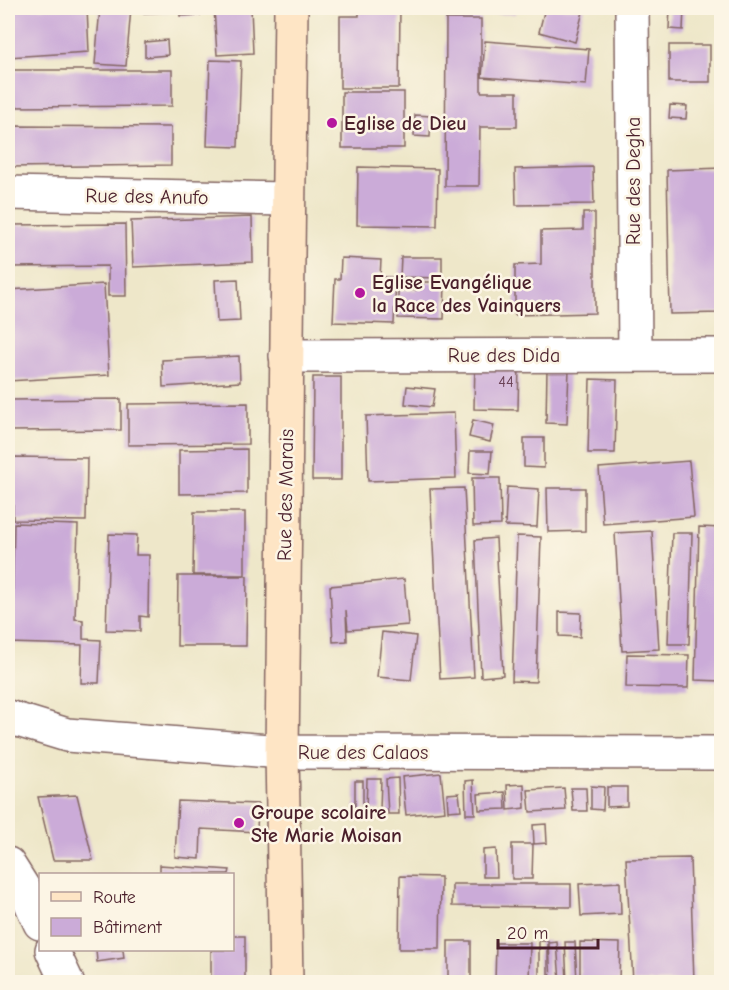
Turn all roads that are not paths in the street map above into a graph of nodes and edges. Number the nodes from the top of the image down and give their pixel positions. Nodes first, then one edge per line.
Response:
1 (291, 8) edge
2 (632, 8) edge
3 (8, 193) edge
4 (287, 199) junction
5 (635, 354) junction
6 (722, 355) edge
7 (286, 356) junction
8 (8, 717) edge
9 (282, 752) junction
10 (722, 753) edge
11 (8, 864) edge
12 (39, 921) edge
13 (52, 951) edge
14 (67, 982) edge
15 (286, 982) edge

1 - 4 street, Rue des Marais
2 - 5 street, Rue des Degha
3 - 4 street, Rue des Anufo
4 - 7 street, Rue des Marais
5 - 6 street, Rue des Dida
5 - 7 street, Rue des Dida
7 - 9 street, Rue des Marais
8 - 9 street, Rue des Calaos
9 - 10 street, Rue des Calaos
9 - 15 street, Rue des Marais
11 - 12 street
13 - 14 street

